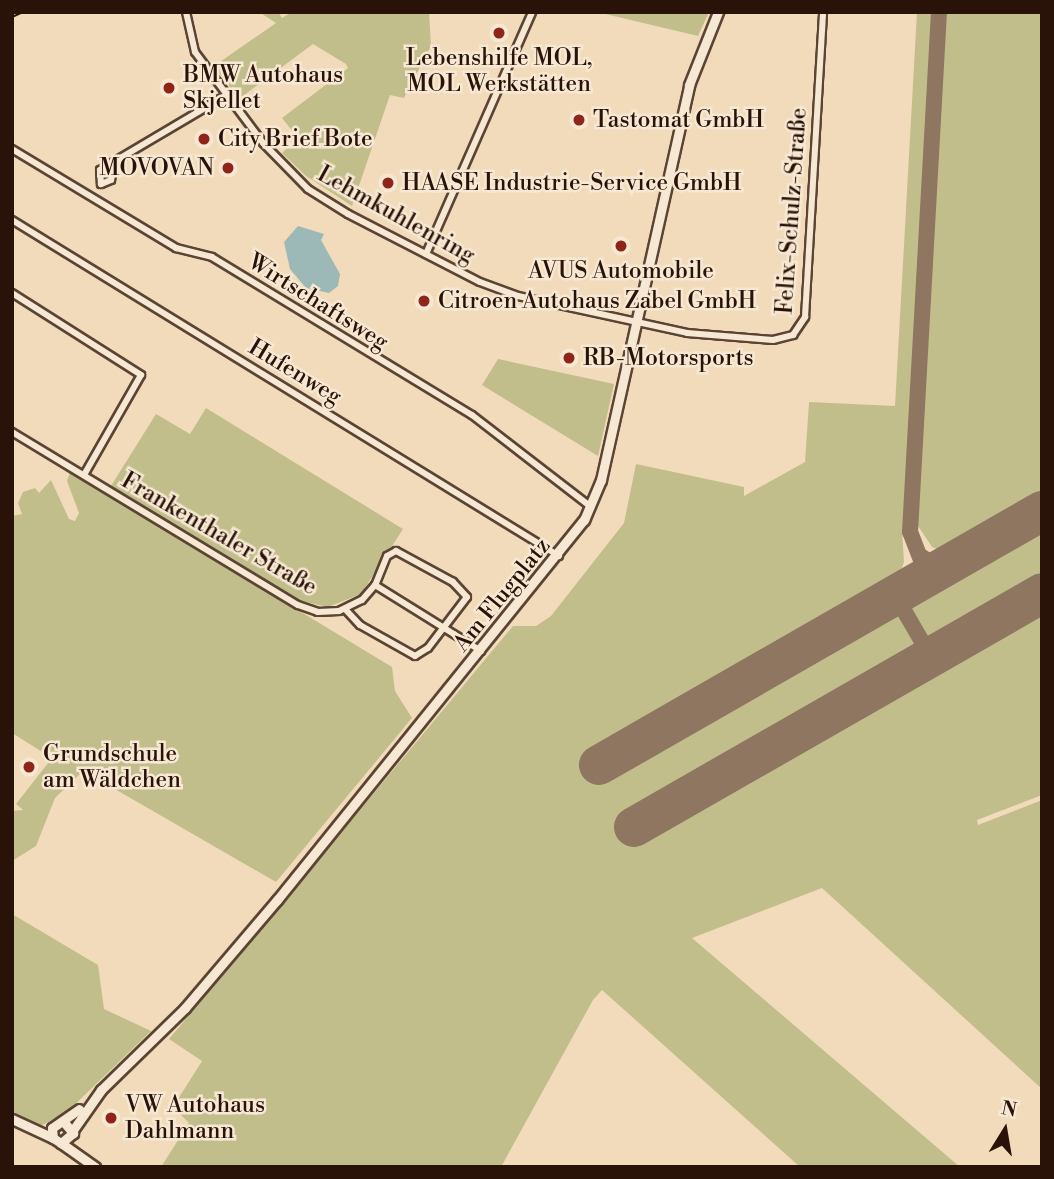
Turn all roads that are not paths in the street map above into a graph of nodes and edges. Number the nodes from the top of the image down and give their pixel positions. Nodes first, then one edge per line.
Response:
1 (186, 12) edge
2 (532, 12) edge
3 (719, 12) edge
4 (822, 12) edge
5 (227, 95) junction
6 (12, 149) edge
7 (114, 162) dead end
8 (12, 220) edge
9 (426, 254) junction
10 (12, 293) edge
11 (636, 322) junction
12 (12, 432) edge
13 (84, 475) junction
14 (591, 507) junction
15 (559, 556) junction
16 (375, 585) junction
17 (345, 609) junction
18 (444, 628) junction
19 (481, 651) junction
20 (101, 1090) junction
21 (12, 1119) edge
22 (63, 1121) junction
23 (53, 1126) junction
24 (72, 1133) junction
25 (57, 1140) junction
26 (94, 1166) edge

1 - 5 street, Lehmkuhlenring
2 - 9 street
3 - 11 street, Am Flugplatz
4 - 11 street, Felix-Schulz-Straße
5 - 7 street
5 - 9 street, Lehmkuhlenring
6 - 14 street, Wirtschaftsweg
8 - 15 street, Hufenweg
9 - 11 street, Lehmkuhlenring
10 - 13 street
11 - 14 street, Am Flugplatz
12 - 13 street, Frankenthaler Straße
13 - 17 street, Frankenthaler Straße
14 - 15 street, Am Flugplatz
15 - 19 street, Am Flugplatz
16 - 17 street
16 - 18 street
16 - 18 street
17 - 18 street
18 - 19 street
19 - 20 street, Am Flugplatz
20 - 22 street, Am Flugplatz
20 - 24 street, Am Flugplatz
21 - 23 street
21 - 25 street
22 - 23 street, Am Flugplatz
22 - 24 street
23 - 25 street
24 - 25 street
24 - 26 street
25 - 26 street

